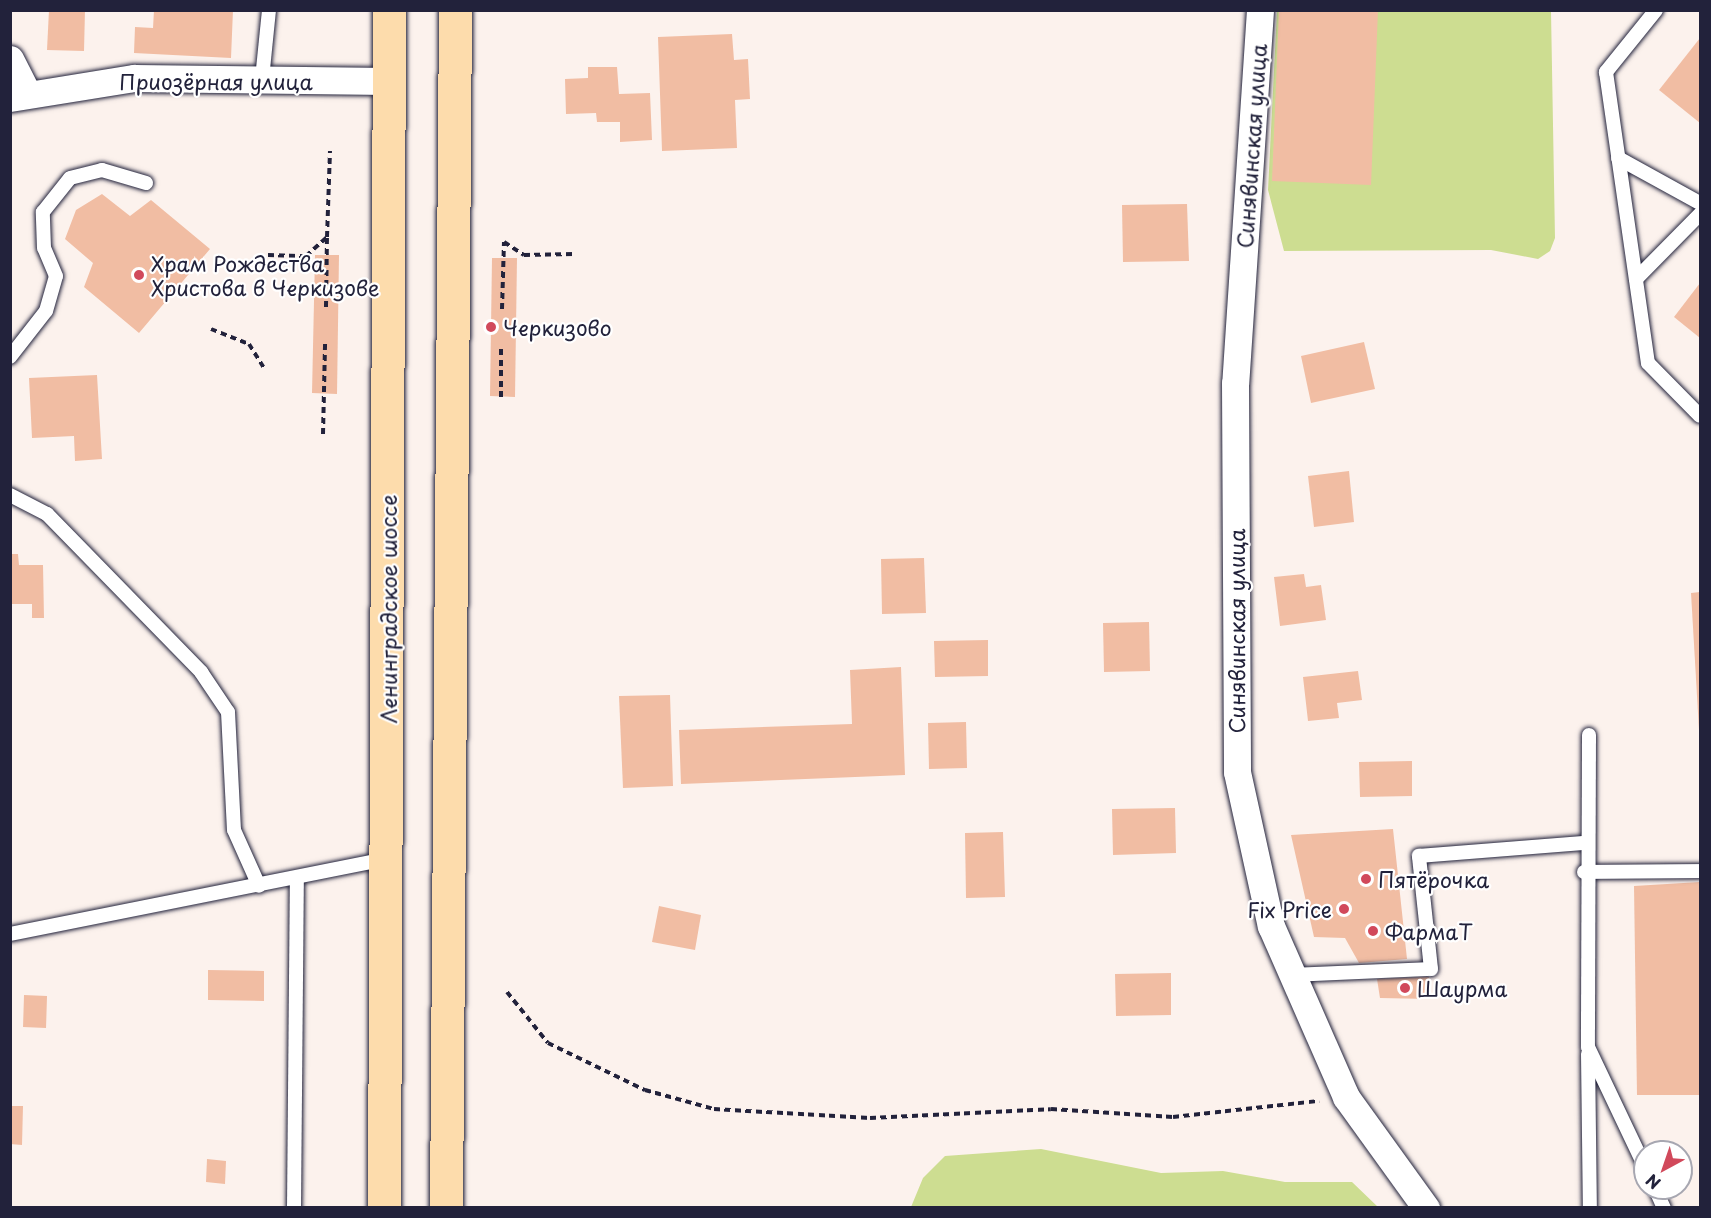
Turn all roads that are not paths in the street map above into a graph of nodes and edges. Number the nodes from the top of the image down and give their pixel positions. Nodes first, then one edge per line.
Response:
1 (269, 10) edge
2 (390, 10) edge
3 (455, 10) edge
4 (1260, 10) edge
5 (1656, 10) edge
6 (10, 59) edge
7 (262, 79) junction
8 (388, 81) junction
9 (19, 95) edge
10 (1618, 158) junction
11 (146, 183) dead end
12 (1701, 202) edge
13 (1701, 214) edge
14 (1636, 279) junction
15 (10, 357) edge
16 (1701, 416) edge
17 (10, 495) edge
18 (1589, 735) dead end
19 (1585, 843) junction
20 (387, 859) junction
21 (1701, 871) edge
22 (1584, 873) junction
23 (297, 879) junction
24 (259, 886) junction
25 (10, 934) edge
26 (1292, 975) junction
27 (1588, 1047) junction
28 (1633, 1142) edge
29 (294, 1208) edge
30 (384, 1208) edge
31 (446, 1208) edge
32 (1426, 1208) edge
33 (1590, 1208) edge

1 - 7 lane
2 - 8 highway, Ленинградское шоссе
3 - 31 highway
4 - 26 street, Синявинская улица
5 - 10 lane
6 - 9 street
7 - 8 street, Приозёрная улица
7 - 9 street, Приозёрная улица
8 - 20 highway, Ленинградское шоссе
10 - 12 lane
10 - 14 lane
11 - 15 lane
13 - 14 lane
14 - 16 lane
17 - 24 lane
18 - 19 lane
19 - 22 lane
19 - 26 lane
20 - 23 lane
20 - 30 highway, Ленинградское шоссе
21 - 22 lane
22 - 27 lane
23 - 24 lane
23 - 29 lane
24 - 25 lane
26 - 32 street, Синявинская улица
27 - 28 lane
27 - 33 lane

